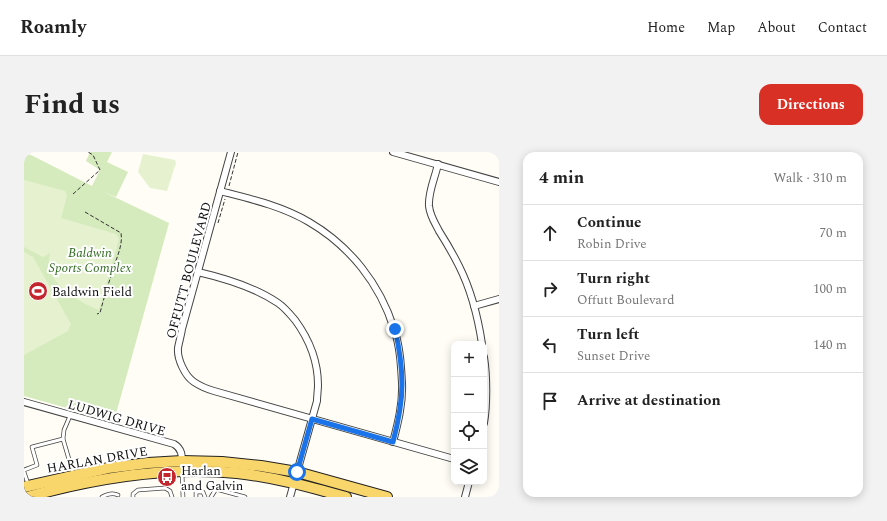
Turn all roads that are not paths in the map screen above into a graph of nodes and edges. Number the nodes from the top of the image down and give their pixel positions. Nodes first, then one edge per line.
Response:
1 (231, 152) edge
2 (393, 152) edge
3 (438, 164) junction
4 (499, 182) edge
5 (224, 192) junction
6 (198, 272) junction
7 (499, 299) edge
8 (474, 306) junction
9 (482, 341) edge
10 (485, 377) edge
11 (24, 402) edge
12 (485, 413) edge
13 (70, 416) junction
14 (312, 419) junction
15 (63, 439) junction
16 (393, 442) junction
17 (451, 458) edge
18 (182, 461) junction
19 (24, 471) edge
20 (182, 471) junction
21 (297, 472) junction
22 (73, 475) junction
23 (294, 483) junction
24 (468, 485) edge
25 (26, 486) edge
26 (118, 495) dead end
27 (343, 496) edge
28 (27, 497) edge
29 (102, 497) edge
30 (133, 497) edge
31 (172, 497) edge
32 (183, 497) edge
33 (196, 497) edge
34 (205, 497) edge
35 (211, 497) edge
36 (245, 497) edge
37 (290, 497) edge
38 (387, 497) edge
39 (465, 497) edge

1 - 5 street, OFFUTT BOULEVARD
2 - 3 street
3 - 4 street
3 - 8 street
5 - 6 street, OFFUTT BOULEVARD
5 - 16 street
6 - 14 street
6 - 14 street, OFFUTT BOULEVARD
7 - 8 street
8 - 9 street
10 - 12 street
11 - 13 street, LUDWIG DRIVE
13 - 15 lane
13 - 18 street, LUDWIG DRIVE
14 - 16 street, OFFUTT BOULEVARD
14 - 21 street
15 - 19 lane
15 - 22 lane
16 - 17 street, OFFUTT BOULEVARD
18 - 20 street, LUDWIG DRIVE
18 - 21 main road, HARLAN DRIVE
18 - 22 main road, HARLAN DRIVE
19 - 25 lane
20 - 23 main road, HARLAN DRIVE
20 - 28 main road, HARLAN DRIVE
20 - 32 lane
21 - 23 street
21 - 38 main road, HARLAN DRIVE
22 - 25 main road, HARLAN DRIVE
23 - 27 main road, HARLAN DRIVE
23 - 37 street
24 - 39 street
26 - 29 lane
30 - 31 lane
33 - 34 lane
35 - 36 lane

